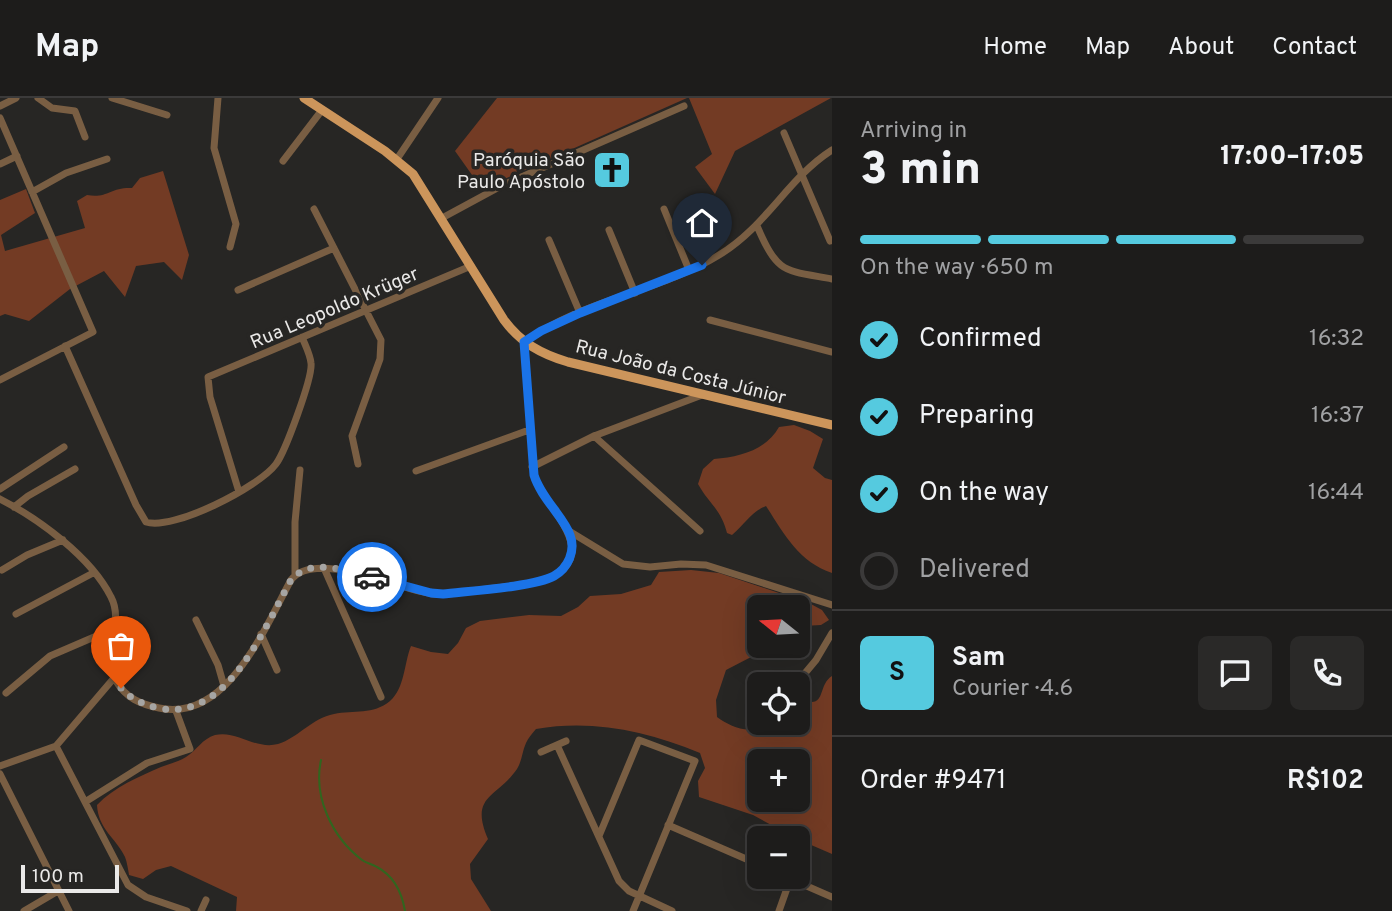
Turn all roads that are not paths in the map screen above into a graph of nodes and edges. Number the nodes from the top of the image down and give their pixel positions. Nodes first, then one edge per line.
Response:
1 (16, 98) edge
2 (38, 98) edge
3 (112, 98) edge
4 (218, 98) edge
5 (304, 98) edge
6 (438, 98) edge
7 (0, 106) edge
8 (684, 106) dead end
9 (322, 110) junction
10 (167, 115) dead end
11 (0, 118) edge
12 (784, 133) dead end
13 (85, 137) dead end
14 (832, 150) edge
15 (17, 156) junction
16 (107, 159) dead end
17 (397, 159) junction
18 (283, 161) dead end
19 (0, 164) edge
20 (802, 176) junction
21 (32, 192) junction
22 (313, 209) dead end
23 (664, 209) dead end
24 (442, 218) junction
25 (757, 226) junction
26 (609, 230) dead end
27 (549, 240) dead end
28 (830, 241) dead end
29 (230, 247) dead end
30 (334, 248) junction
31 (471, 266) junction
32 (689, 270) junction
33 (832, 279) edge
34 (239, 289) dead end
35 (635, 293) junction
36 (367, 310) junction
37 (580, 313) junction
38 (709, 320) dead end
39 (302, 337) junction
40 (524, 342) junction
41 (65, 346) junction
42 (832, 352) edge
43 (0, 380) edge
44 (705, 394) junction
45 (832, 425) edge
46 (530, 430) junction
47 (594, 436) junction
48 (64, 447) dead end
49 (358, 464) dead end
50 (532, 467) junction
51 (75, 469) dead end
52 (300, 470) dead end
53 (416, 471) dead end
54 (0, 489) edge
55 (239, 492) junction
56 (0, 499) edge
57 (14, 507) junction
58 (568, 531) junction
59 (700, 531) dead end
60 (63, 540) junction
61 (324, 568) junction
62 (2, 570) edge
63 (93, 573) junction
64 (295, 575) junction
65 (832, 605) edge
66 (16, 614) dead end
67 (196, 620) dead end
68 (115, 628) junction
69 (832, 633) edge
70 (261, 634) junction
71 (278, 670) dead end
72 (806, 672) edge
73 (114, 678) junction
74 (224, 687) junction
75 (6, 693) dead end
76 (380, 697) dead end
77 (176, 711) junction
78 (566, 741) dead end
79 (557, 745) junction
80 (56, 746) junction
81 (541, 752) dead end
82 (0, 766) edge
83 (0, 774) edge
84 (85, 802) junction
85 (668, 825) junction
86 (599, 836) junction
87 (747, 859) edge
88 (810, 887) edge
89 (785, 889) edge
90 (58, 891) junction
91 (639, 896) junction
92 (832, 897) edge
93 (206, 900) dead end
94 (24, 911) edge
95 (69, 911) edge
96 (187, 911) edge
97 (201, 911) edge
98 (633, 911) edge
99 (672, 911) edge
100 (779, 911) edge

1 - 7 street
2 - 13 street
3 - 10 street
4 - 29 street
5 - 9 main road, Rua João da Costa Júnior
6 - 17 street
8 - 24 street
9 - 17 main road, Rua João da Costa Júnior
9 - 18 street
11 - 15 street
12 - 20 street
14 - 20 street
15 - 19 street
15 - 21 street
16 - 21 street
17 - 24 main road, Rua João da Costa Júnior
20 - 25 street
20 - 28 street
21 - 41 street
22 - 30 street
23 - 32 street
24 - 31 main road, Rua João da Costa Júnior
25 - 32 street
25 - 33 street
26 - 35 street
27 - 37 street
30 - 34 street
30 - 36 street
31 - 36 street, Rua Leopoldo Krüger
31 - 40 main road, Rua João da Costa Júnior
32 - 35 street
35 - 37 street
36 - 39 street, Rua Leopoldo Krüger
36 - 49 street
37 - 40 street
38 - 42 street
39 - 55 street
39 - 55 street, Rua Leopoldo Krüger
40 - 44 main road, Rua João da Costa Júnior
40 - 46 street
41 - 43 street
41 - 55 street
44 - 45 main road, Rua João da Costa Júnior
44 - 47 street
46 - 50 street
46 - 53 street
47 - 50 street
47 - 59 street
48 - 54 street
50 - 58 street
51 - 57 street
52 - 64 street
56 - 57 street
57 - 60 street
58 - 61 street
58 - 65 street
60 - 62 street
60 - 63 street
61 - 64 street
61 - 76 street
63 - 66 street
63 - 68 street
64 - 70 street
67 - 74 street
68 - 73 street
68 - 75 street
69 - 72 street
70 - 71 street
70 - 74 street
73 - 77 street
73 - 80 street
74 - 77 street
77 - 84 street
78 - 79 street
79 - 81 street
79 - 86 street
80 - 82 street
80 - 84 street
83 - 90 street
84 - 96 street
85 - 86 street
85 - 87 street
85 - 91 street
86 - 91 street
88 - 92 street
89 - 100 street
90 - 94 street
90 - 95 street
91 - 98 street
91 - 99 street
93 - 97 street

